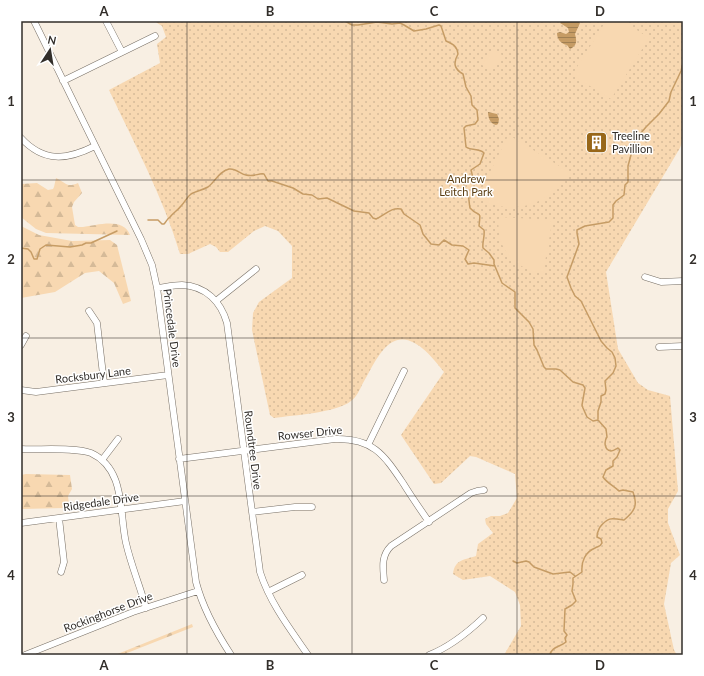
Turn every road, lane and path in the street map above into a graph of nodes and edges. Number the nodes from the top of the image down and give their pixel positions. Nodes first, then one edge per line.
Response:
1 (34, 21) edge
2 (106, 21) edge
3 (155, 36) dead end
4 (122, 52) junction
5 (63, 81) junction
6 (21, 138) edge
7 (95, 146) junction
8 (256, 268) dead end
9 (645, 277) dead end
10 (683, 280) edge
11 (157, 288) junction
12 (216, 301) junction
13 (89, 311) dead end
14 (26, 336) dead end
15 (21, 345) edge
16 (683, 346) edge
17 (659, 347) dead end
18 (404, 371) dead end
19 (168, 375) junction
20 (104, 383) junction
21 (21, 390) edge
22 (118, 439) dead end
23 (368, 445) junction
24 (21, 449) edge
25 (243, 451) junction
26 (179, 459) junction
27 (102, 460) junction
28 (484, 490) dead end
29 (185, 502) junction
30 (312, 508) dead end
31 (121, 510) junction
32 (252, 512) junction
33 (59, 518) junction
34 (429, 522) junction
35 (21, 523) edge
36 (61, 572) dead end
37 (302, 575) dead end
38 (384, 580) dead end
39 (198, 591) junction
40 (268, 592) junction
41 (146, 608) junction
42 (483, 618) dead end
43 (25, 655) edge
44 (231, 655) edge
45 (308, 655) edge
46 (429, 655) edge

1 - 5 street, Princedale Drive
2 - 4 street
3 - 4 street
4 - 5 street
5 - 7 street, Princedale Drive
6 - 7 street
7 - 11 street, Princedale Drive
8 - 12 street
9 - 10 street
11 - 12 street, Roundtree Drive
11 - 19 street, Princedale Drive
12 - 25 street, Roundtree Drive
13 - 20 street
14 - 15 street
16 - 17 street
18 - 23 street
19 - 20 street, Rocksbury Lane
19 - 26 street, Princedale Drive
20 - 21 street, Rocksbury Lane
22 - 27 street
23 - 25 street, Rowser Drive
23 - 34 street, Rowser Drive
24 - 27 street
25 - 26 street, Rowser Drive
25 - 32 street, Roundtree Drive
26 - 29 street, Princedale Drive
27 - 31 street
28 - 34 street
29 - 31 street, Ridgedale Drive
29 - 39 street, Princedale Drive
30 - 32 street
31 - 33 street, Ridgedale Drive
31 - 41 street
32 - 40 street, Roundtree Drive
33 - 35 street, Ridgedale Drive
33 - 36 street
34 - 38 street
37 - 40 street
39 - 41 street, Rockinghorse Drive
39 - 44 street, Princedale Drive
40 - 45 street, Roundtree Drive
41 - 43 street, Rockinghorse Drive
42 - 46 street

